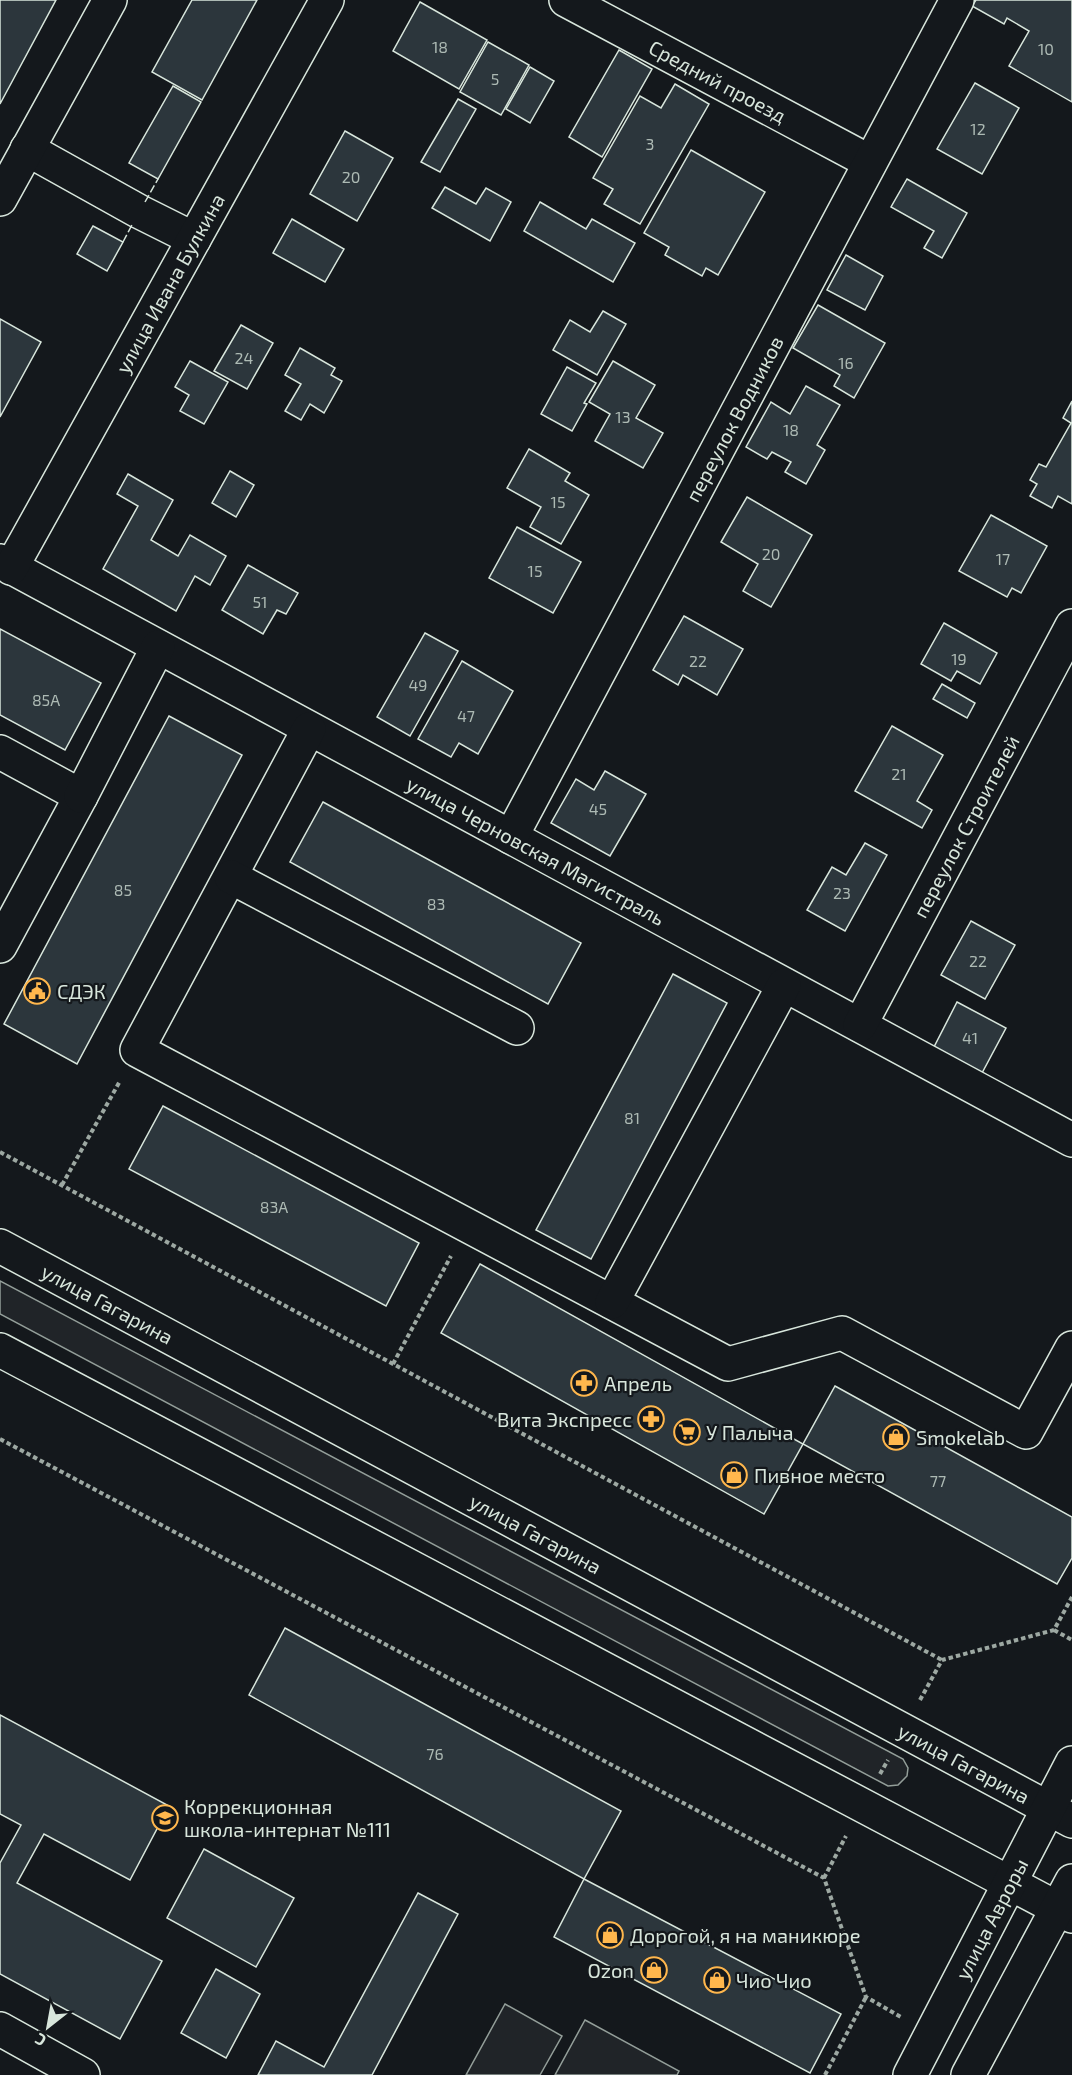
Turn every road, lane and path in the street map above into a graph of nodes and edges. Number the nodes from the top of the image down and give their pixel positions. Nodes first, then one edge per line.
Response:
1 (110, 0) edge
2 (327, 0) edge
3 (566, 0) edge
4 (957, 0) edge
5 (27, 149) junction
6 (870, 162) junction
7 (0, 199) edge
8 (194, 239) junction
9 (6, 565) edge
10 (1072, 626) edge
11 (158, 647) junction
12 (309, 729) junction
13 (0, 752) edge
14 (81, 796) junction
15 (510, 837) junction
16 (231, 877) junction
17 (0, 946) edge
18 (784, 985) junction
19 (860, 1025) junction
20 (517, 1028) dead end
21 (137, 1050) junction
22 (1072, 1140) edge
23 (0, 1152) edge
24 (62, 1185) junction
25 (467, 1225) junction
26 (0, 1246) edge
27 (612, 1302) junction
28 (1072, 1348) edge
29 (0, 1350) edge
30 (393, 1364) junction
31 (0, 1439) edge
32 (1054, 1630) dead end
33 (1072, 1640) edge
34 (942, 1660) dead end
35 (1072, 1763) edge
36 (1060, 1814) edge
37 (1010, 1884) junction
38 (1067, 1902) edge
39 (0, 2029) edge
40 (83, 2075) edge
41 (825, 2075) edge
42 (910, 2075) edge
43 (968, 2075) edge

1 - 5 street
2 - 8 street, улица Ивана Булкина
3 - 6 street, Средний проезд
4 - 6 street, переулок Водников
5 - 7 street
5 - 8 street
6 - 15 street, переулок Водников
8 - 9 street, улица Ивана Булкина
9 - 11 street, улица Черновская Магистраль
10 - 19 street, переулок Строителей
11 - 12 street, улица Черновская Магистраль
11 - 14 street
12 - 15 street, улица Черновская Магистраль
12 - 16 street
13 - 14 street
14 - 17 street
15 - 18 street, улица Черновская Магистраль
16 - 20 street
16 - 21 street
18 - 19 street, улица Черновская Магистраль
18 - 27 street
19 - 22 street, улица Черновская Магистраль
21 - 24 path
21 - 25 street
23 - 24 path
24 - 30 path
25 - 27 street
25 - 30 path
26 - 36 street, улица Гагарина
27 - 28 street
29 - 37 street
30 - 34 path
31 - 41 path
32 - 33 path
35 - 36 street, улица Авроры
36 - 37 street, улица Авроры
37 - 38 street
37 - 42 street, улица Авроры
38 - 43 street
39 - 40 street

